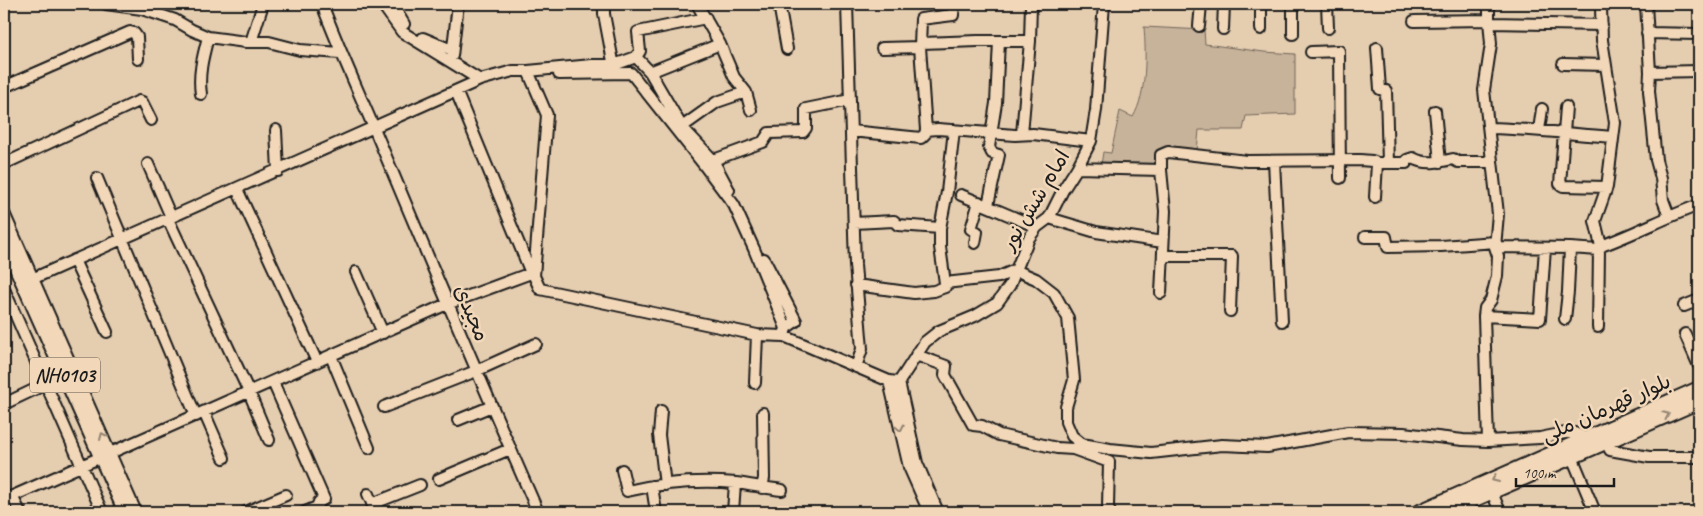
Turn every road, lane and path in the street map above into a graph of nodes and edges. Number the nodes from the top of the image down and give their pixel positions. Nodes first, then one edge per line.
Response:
1 (106, 4) edge
2 (263, 4) edge
3 (322, 4) edge
4 (382, 4) edge
5 (392, 4) edge
6 (458, 4) edge
7 (604, 4) edge
8 (697, 4) edge
9 (779, 4) edge
10 (847, 4) edge
11 (954, 4) edge
12 (1031, 4) edge
13 (1104, 4) edge
14 (1201, 4) edge
15 (1224, 4) edge
16 (1261, 4) edge
17 (1293, 4) edge
18 (1327, 4) edge
19 (1489, 4) edge
20 (1646, 4) edge
21 (1601, 8) dead end
22 (706, 18) junction
23 (1414, 21) dead end
24 (1489, 21) junction
25 (1602, 24) junction
26 (1199, 26) dead end
27 (1328, 28) dead end
28 (1223, 29) dead end
29 (1261, 29) dead end
30 (1647, 33) junction
31 (1294, 34) dead end
32 (1699, 34) edge
33 (208, 36) junction
34 (999, 41) junction
35 (1030, 41) junction
36 (251, 42) junction
37 (720, 44) junction
38 (920, 47) junction
39 (787, 48) dead end
40 (882, 48) dead end
41 (1377, 48) dead end
42 (452, 50) junction
43 (1311, 52) dead end
44 (340, 53) junction
45 (636, 58) junction
46 (138, 59) dead end
47 (452, 62) junction
48 (1563, 64) dead end
49 (1606, 65) junction
50 (615, 69) junction
51 (522, 71) junction
52 (1699, 71) edge
53 (650, 72) junction
54 (1650, 72) junction
55 (495, 76) junction
56 (480, 80) junction
57 (4, 87) edge
58 (456, 91) junction
59 (746, 92) junction
60 (201, 94) dead end
61 (850, 100) junction
62 (1566, 107) dead end
63 (1542, 109) dead end
64 (751, 110) dead end
65 (1435, 111) dead end
66 (151, 120) dead end
67 (682, 127) junction
68 (374, 128) junction
69 (1489, 128) junction
70 (276, 130) dead end
71 (926, 130) junction
72 (954, 130) junction
73 (1538, 130) junction
74 (851, 131) junction
75 (992, 133) junction
76 (1022, 134) junction
77 (1563, 134) junction
78 (1612, 137) junction
79 (1091, 141) junction
80 (1340, 160) junction
81 (1274, 161) junction
82 (708, 162) junction
83 (1440, 162) junction
84 (1492, 162) junction
85 (1377, 163) junction
86 (1388, 163) junction
87 (4, 164) edge
88 (148, 164) dead end
89 (1077, 168) junction
90 (1161, 170) junction
91 (278, 171) junction
92 (97, 178) dead end
93 (1340, 178) dead end
94 (1607, 187) junction
95 (237, 189) junction
96 (961, 195) dead end
97 (1375, 197) dead end
98 (984, 204) junction
99 (1699, 205) edge
100 (4, 212) edge
101 (1670, 216) junction
102 (169, 218) junction
103 (1049, 218) junction
104 (854, 222) junction
105 (1037, 227) junction
106 (940, 228) junction
107 (1365, 237) dead end
108 (4, 239) edge
109 (122, 239) junction
110 (1163, 242) junction
111 (974, 243) dead end
112 (1496, 245) junction
113 (1545, 248) junction
114 (1570, 248) junction
115 (1600, 248) junction
116 (1163, 256) junction
117 (74, 260) junction
118 (4, 261) edge
119 (1015, 270) junction
120 (356, 272) dead end
121 (533, 274) junction
122 (28, 281) junction
123 (945, 283) junction
124 (856, 284) junction
125 (4, 290) edge
126 (1162, 293) dead end
127 (1699, 300) edge
128 (447, 304) junction
129 (1684, 306) dead end
130 (1230, 311) dead end
131 (1484, 316) junction
132 (1564, 319) dead end
133 (1282, 321) dead end
134 (1598, 327) dead end
135 (107, 332) dead end
136 (785, 332) junction
137 (383, 333) junction
138 (1685, 334) dead end
139 (757, 335) junction
140 (536, 344) dead end
141 (916, 355) junction
142 (331, 356) junction
143 (317, 362) junction
144 (1699, 366) edge
145 (856, 367) junction
146 (476, 371) junction
147 (894, 381) junction
148 (273, 382) junction
149 (755, 383) dead end
150 (46, 384) junction
151 (1699, 389) edge
152 (249, 392) junction
153 (1699, 401) edge
154 (4, 404) edge
155 (492, 406) junction
156 (384, 407) dead end
157 (660, 411) dead end
158 (763, 413) dead end
159 (200, 414) junction
160 (458, 420) dead end
161 (1587, 438) junction
162 (269, 440) dead end
163 (1488, 441) junction
164 (1606, 441) junction
165 (369, 448) dead end
166 (510, 449) junction
167 (1110, 449) junction
168 (1569, 452) junction
169 (1699, 457) edge
170 (224, 458) dead end
171 (97, 459) junction
172 (1110, 462) junction
173 (622, 470) dead end
174 (439, 479) dead end
175 (735, 483) junction
176 (665, 484) junction
177 (420, 485) dead end
178 (652, 486) junction
179 (762, 488) junction
180 (782, 490) dead end
181 (1492, 492) junction
182 (286, 494) dead end
183 (368, 494) dead end
184 (8, 498) edge
185 (374, 508) edge
186 (20, 512) edge
187 (102, 512) edge
188 (116, 512) edge
189 (126, 512) edge
190 (136, 512) edge
191 (246, 512) edge
192 (305, 512) edge
193 (538, 512) edge
194 (656, 512) edge
195 (733, 512) edge
196 (929, 512) edge
197 (938, 512) edge
198 (1110, 512) edge
199 (1420, 512) edge
200 (1445, 512) edge
201 (1500, 512) edge
202 (1595, 512) edge

1 - 33 street
2 - 36 street
3 - 44 street, مجیدی
4 - 47 street
5 - 42 street
6 - 42 street
7 - 50 street
8 - 22 street
9 - 39 street
10 - 61 street
11 - 38 street
12 - 35 street
13 - 79 street, امام شش نور
14 - 26 street
15 - 28 street
16 - 29 street
17 - 31 street
18 - 27 street
19 - 24 street
20 - 30 street
21 - 25 street
22 - 37 street
22 - 45 street
23 - 24 street
24 - 25 street
24 - 69 street
25 - 49 street
30 - 32 street
30 - 54 street
33 - 36 street
33 - 60 street
34 - 35 street
34 - 38 street
34 - 75 street
35 - 76 street
36 - 44 street
37 - 53 street
37 - 59 street
38 - 40 street
38 - 71 street
41 - 86 street
42 - 47 street
43 - 80 street
44 - 68 street, مجیدی
45 - 50 street
45 - 53 street
46 - 57 street
47 - 56 street
48 - 49 street
49 - 78 street
50 - 51 street
50 - 82 street
51 - 55 street
51 - 55 street
51 - 121 street
52 - 54 street
53 - 67 street
54 - 101 street
55 - 56 street
56 - 58 street
58 - 68 street
58 - 121 street
59 - 64 street
59 - 67 street
61 - 74 street
61 - 82 street
62 - 77 street
63 - 73 street
65 - 83 street
66 - 87 street
67 - 82 street
68 - 91 street
68 - 128 street, مجیدی
69 - 73 street
69 - 84 street
70 - 91 street
71 - 72 street
71 - 74 street
72 - 75 street
72 - 106 street
73 - 77 street
74 - 104 street
75 - 76 street
75 - 98 street
76 - 79 street
77 - 78 street
77 - 94 street
78 - 94 street
79 - 89 street, امام شش نور
80 - 81 street
80 - 85 street
80 - 93 street
81 - 90 street
81 - 133 street
82 - 136 street
83 - 84 street
83 - 86 street
84 - 112 street
85 - 86 street
85 - 97 street
88 - 102 street
89 - 90 street
89 - 103 street, امام شش نور
90 - 110 street
91 - 95 street
92 - 109 street
94 - 115 street
95 - 102 street
95 - 143 street
96 - 98 street
98 - 105 street
98 - 111 street
99 - 101 street
100 - 122 street
101 - 115 street
102 - 109 street
102 - 152 street
103 - 105 street, امام شش نور
103 - 110 street
104 - 106 street
104 - 124 street
105 - 119 street, امام شش نور
106 - 123 street
107 - 112 street
108 - 122 highway, NH0103
109 - 117 street
109 - 159 street
110 - 116 street
112 - 113 street
112 - 131 street
113 - 114 street
113 - 131 street
114 - 115 street
114 - 132 street
115 - 134 street
116 - 126 street
116 - 130 street
117 - 122 street
117 - 135 street
118 - 171 highway, NH0103
119 - 123 street
119 - 141 street, امام شش نور
119 - 167 street
120 - 137 street
121 - 128 street
121 - 139 street
171 -> 122 highway, NH0103
123 - 124 street
124 - 145 street
125 - 150 street
127 - 129 street
128 - 137 street
128 - 146 street, مجیدی
131 - 163 street
136 - 139 street
136 - 145 street
137 - 142 street
138 - 144 street
139 - 149 street
140 - 146 street
141 - 147 street, امام شش نور
141 - 172 street
142 - 143 street
142 - 165 street
143 - 148 street
145 - 147 street
146 - 155 street, مجیدی
146 - 156 street
147 -> 196 street
147 - 197 street
148 - 152 street
148 - 192 street
150 - 154 street
150 - 171 street
151 - 161 highway, بلوار قهرمان ملی
152 - 159 street
152 - 162 street
164 -> 153 highway, بلوار قهرمان ملی
155 - 160 street
155 - 166 street, مجیدی
157 - 176 street
158 - 179 street
159 - 170 street
159 - 171 street
161 - 163 street
161 - 168 highway, بلوار قهرمان ملی
163 - 167 street
164 - 168 highway, بلوار قهرمان ملی
164 - 169 street
166 - 174 street
166 - 193 street, مجیدی
167 - 172 street
168 - 181 highway, بلوار قهرمان ملی
168 -> 199 highway, بلوار قهرمان ملی
168 - 202 street
171 - 184 street
171 - 187 street
171 - 188 highway, NH0103
171 - 189 highway, NH0103
171 - 190 street
172 - 198 street
173 - 178 street
175 - 176 street
175 - 179 street
175 - 195 street
176 - 178 street
177 - 185 street
178 - 194 street
179 - 180 street
181 - 200 highway, بلوار قهرمان ملی
181 - 201 street
182 - 191 street
183 - 185 street
184 - 186 street

